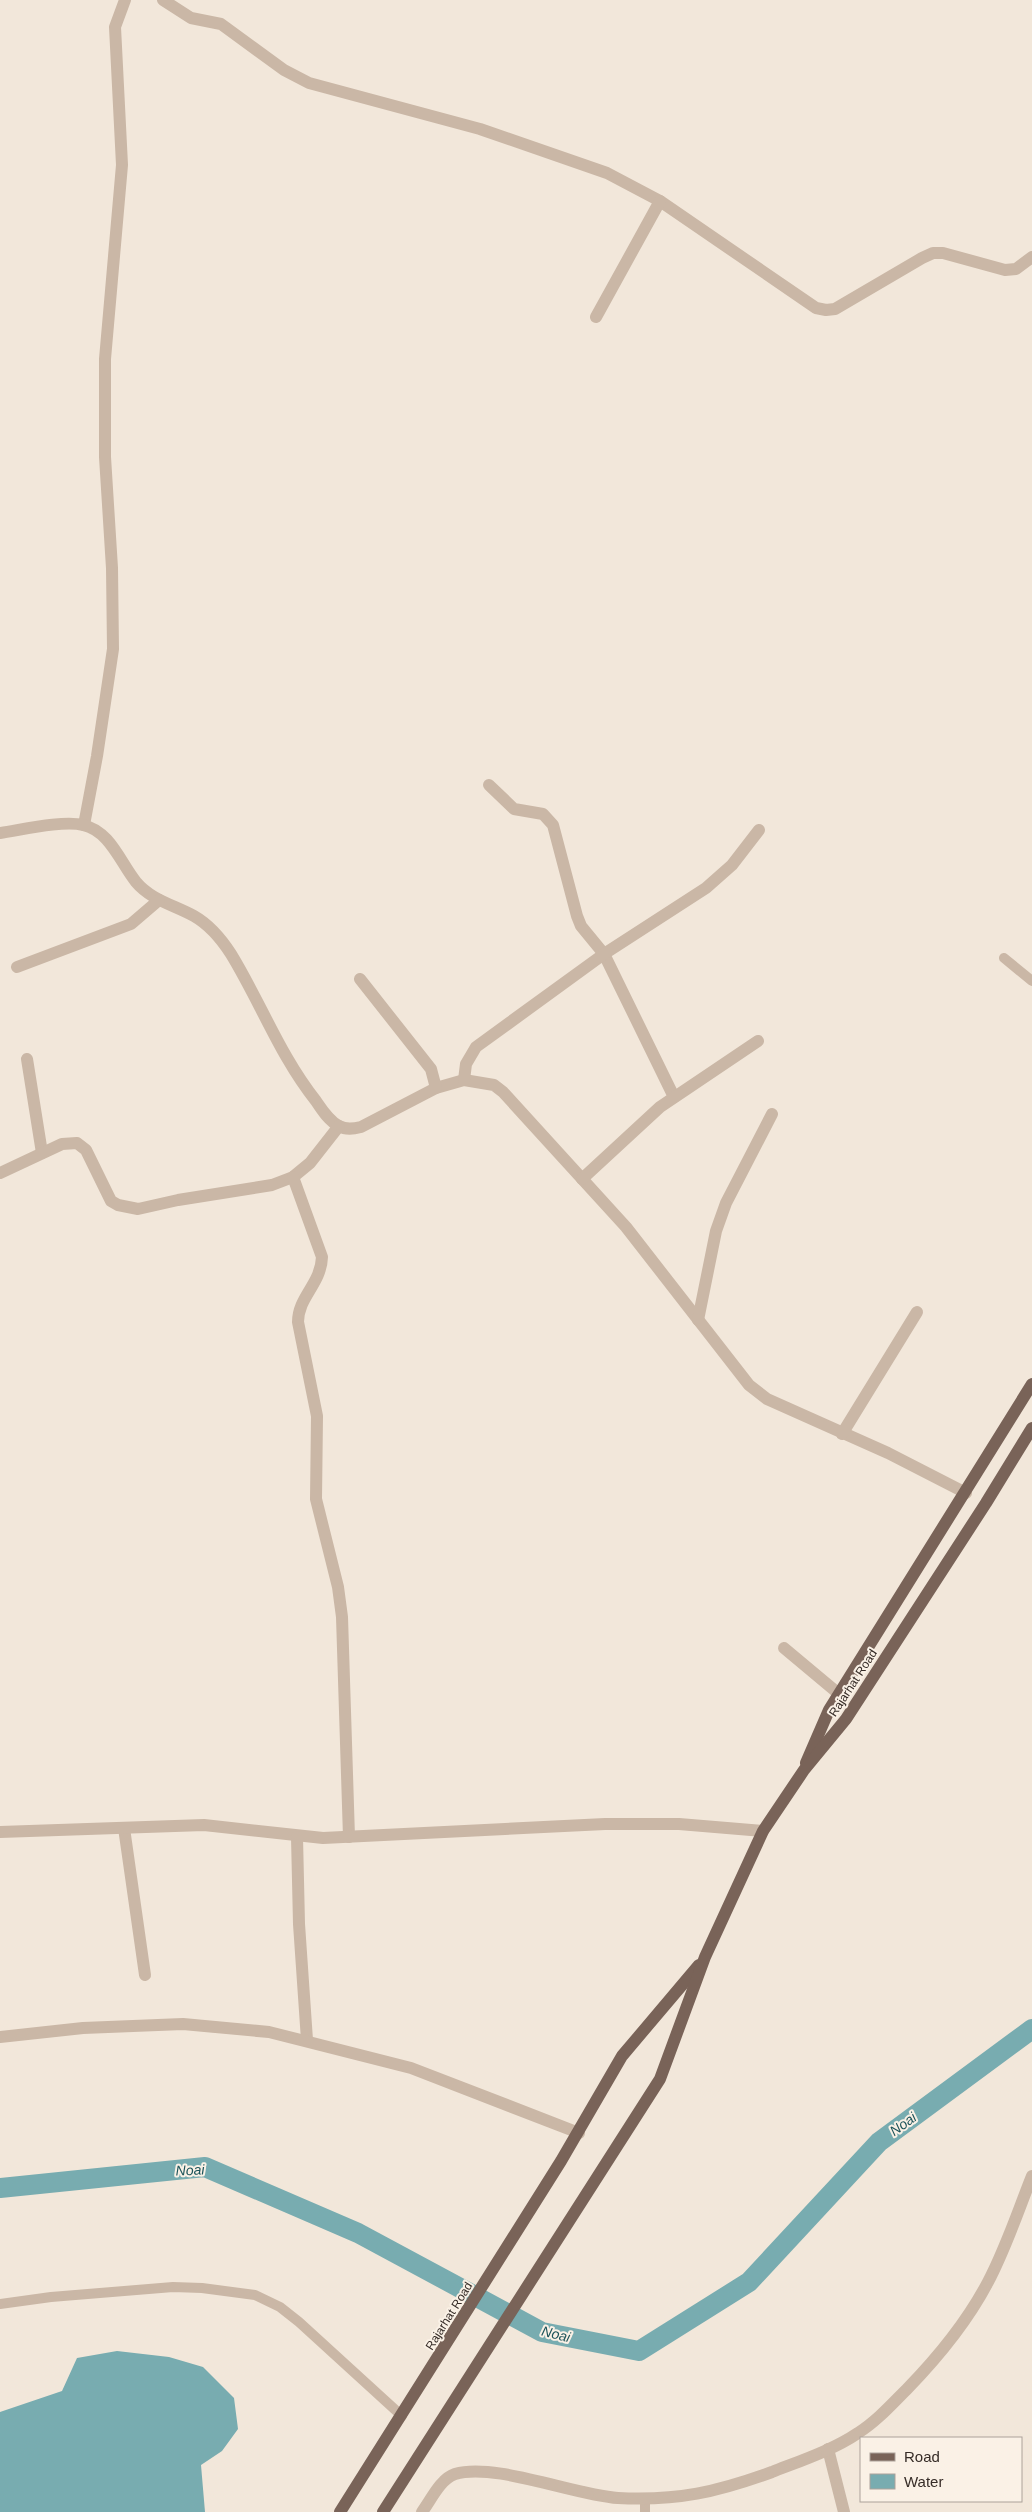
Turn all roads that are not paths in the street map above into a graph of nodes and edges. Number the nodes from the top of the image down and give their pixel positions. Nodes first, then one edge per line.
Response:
1 (125, 0) edge
2 (163, 0) edge
3 (660, 201) junction
4 (1032, 257) edge
5 (596, 317) dead end
6 (490, 785) dead end
7 (84, 825) junction
8 (759, 830) dead end
9 (0, 833) edge
10 (159, 900) junction
11 (604, 954) junction
12 (1004, 958) dead end
13 (17, 967) dead end
14 (360, 979) dead end
15 (1032, 981) edge
16 (758, 1042) dead end
17 (27, 1059) dead end
18 (464, 1080) junction
19 (436, 1088) junction
20 (674, 1097) junction
21 (772, 1114) dead end
22 (339, 1126) junction
23 (42, 1153) junction
24 (0, 1173) edge
25 (293, 1177) junction
26 (582, 1179) junction
27 (917, 1312) dead end
28 (698, 1320) junction
29 (1032, 1384) edge
30 (1032, 1428) edge
31 (842, 1434) junction
32 (966, 1493) junction
33 (784, 1648) dead end
34 (839, 1694) junction
35 (804, 1770) junction
36 (124, 1828) junction
37 (763, 1831) junction
38 (0, 1832) edge
39 (297, 1837) junction
40 (348, 1837) junction
41 (705, 1957) junction
42 (145, 1975) dead end
43 (0, 2037) edge
44 (306, 2040) junction
45 (579, 2133) junction
46 (1032, 2176) edge
47 (0, 2304) edge
48 (402, 2416) junction
49 (828, 2449) junction
50 (645, 2498) junction
51 (340, 2512) edge
52 (383, 2512) edge
53 (422, 2512) edge
54 (646, 2512) edge
55 (844, 2512) edge

1 - 7 street
2 - 3 street
3 - 4 street
3 - 5 street
6 - 11 street
7 - 9 street
7 - 10 street
8 - 11 street
10 - 13 street
10 - 22 street
11 - 18 street
11 - 20 street
12 - 15 lane
14 - 19 street
16 - 20 street
17 - 23 street
18 - 19 street
18 - 26 street
19 - 22 street
20 - 26 street
21 - 28 street
22 - 25 street
23 - 24 street
23 - 25 street
25 - 40 street
26 - 28 street
27 - 31 street
28 - 31 street
29 - 32 main road
30 - 35 main road, Rajarhat Road
31 - 32 street
32 - 34 main road
33 - 34 street
34 - 35 main road
35 - 37 main road, Rajarhat Road
36 - 38 street
36 - 39 street
36 - 42 street
37 - 40 street
37 - 41 main road, Rajarhat Road
39 - 40 street
39 - 44 street
41 - 45 main road, Rajarhat Road
41 - 52 main road
43 - 44 street
44 - 45 street
45 - 48 main road, Rajarhat Road
46 - 49 street
47 - 48 lane
48 - 51 main road, Rajarhat Road
49 - 50 street
49 - 55 street
50 - 53 street
50 - 54 lane

